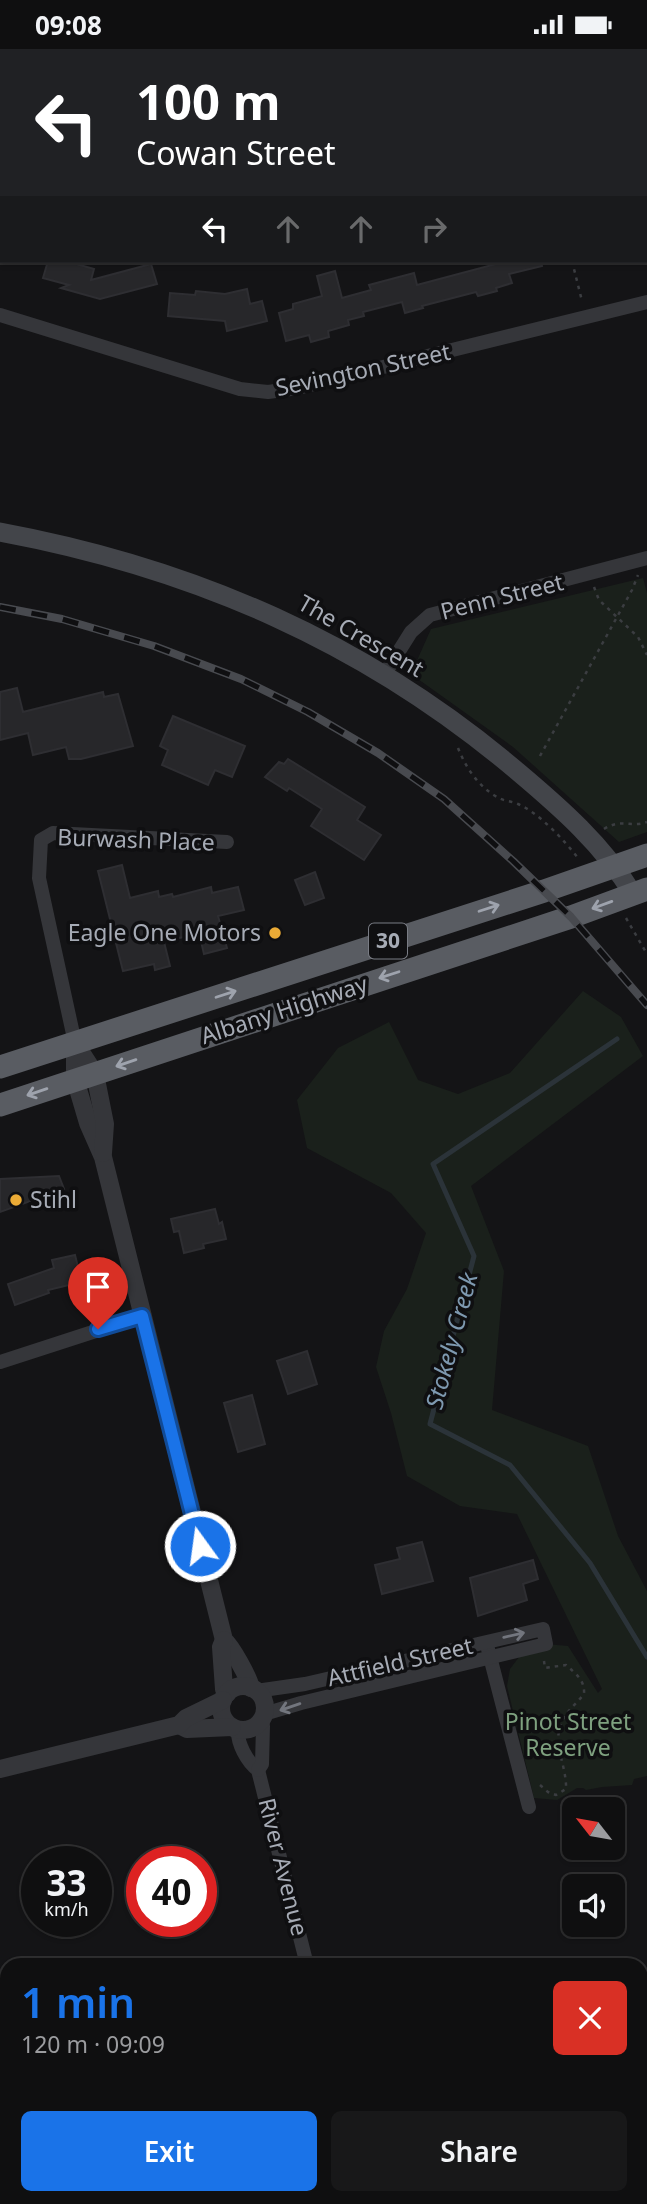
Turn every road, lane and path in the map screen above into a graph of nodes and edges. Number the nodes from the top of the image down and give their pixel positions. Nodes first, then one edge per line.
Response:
1 (572, 263) edge
2 (647, 302) edge
3 (0, 315) edge
4 (586, 318) junction
5 (0, 532) edge
6 (641, 560) edge
7 (590, 575) junction
8 (617, 617) junction
9 (647, 655) edge
10 (384, 675) junction
11 (458, 748) dead end
12 (540, 756) dead end
13 (647, 822) edge
14 (613, 824) dead end
15 (227, 842) dead end
16 (571, 849) dead end
17 (647, 855) edge
18 (615, 865) junction
19 (634, 899) edge
20 (457, 919) junction
21 (469, 949) junction
22 (647, 954) edge
23 (75, 1042) junction
24 (0, 1067) edge
25 (85, 1077) junction
26 (0, 1105) edge
27 (142, 1316) junction
28 (0, 1362) edge
29 (224, 1640) junction
30 (486, 1642) junction
31 (543, 1645) junction
32 (490, 1658) junction
33 (253, 1689) junction
34 (225, 1697) junction
35 (262, 1718) junction
36 (179, 1725) junction
37 (235, 1729) junction
38 (0, 1769) edge
39 (258, 1770) junction
40 (530, 1786) dead end
41 (529, 1807) dead end
42 (305, 1958) edge

1 - 4 path
2 - 4 street, Sevington Street
3 - 4 street, Sevington Street
5 - 10 main road, The Crescent
6 - 7 street, Penn Street
6 - 8 path
7 - 8 path
7 - 10 street, Penn Street
8 - 9 path
8 - 12 path
10 - 18 main road, The Crescent
11 - 16 path
13 - 14 path
15 - 23 street, Burwash Place
17 - 18 highway, Albany Highway / 30
18 - 19 main road, The Crescent
20 -> 18 highway, Albany Highway / 30
19 -> 21 highway, Albany Highway / 30
19 - 22 path
20 - 21 highway
23 -> 20 highway, Albany Highway / 30
21 -> 25 highway, Albany Highway / 30
23 - 24 highway, Albany Highway / 30
23 - 25 street
25 -> 26 highway, Albany Highway / 30
25 - 27 street
27 - 28 street
27 - 29 street
29 - 33 street
29 - 34 street
30 -> 31 street, Attfield Street
30 - 32 street
30 - 33 street, Attfield Street
31 - 32 street, Attfield Street
31 - 40 path
32 -> 35 street, Attfield Street
32 - 41 street
33 - 34 street
33 - 35 street
34 - 36 street
34 - 37 street
35 - 37 street
35 - 39 street, River Avenue
36 - 37 street
36 - 38 street
37 - 39 street, River Avenue
39 - 42 street, River Avenue

